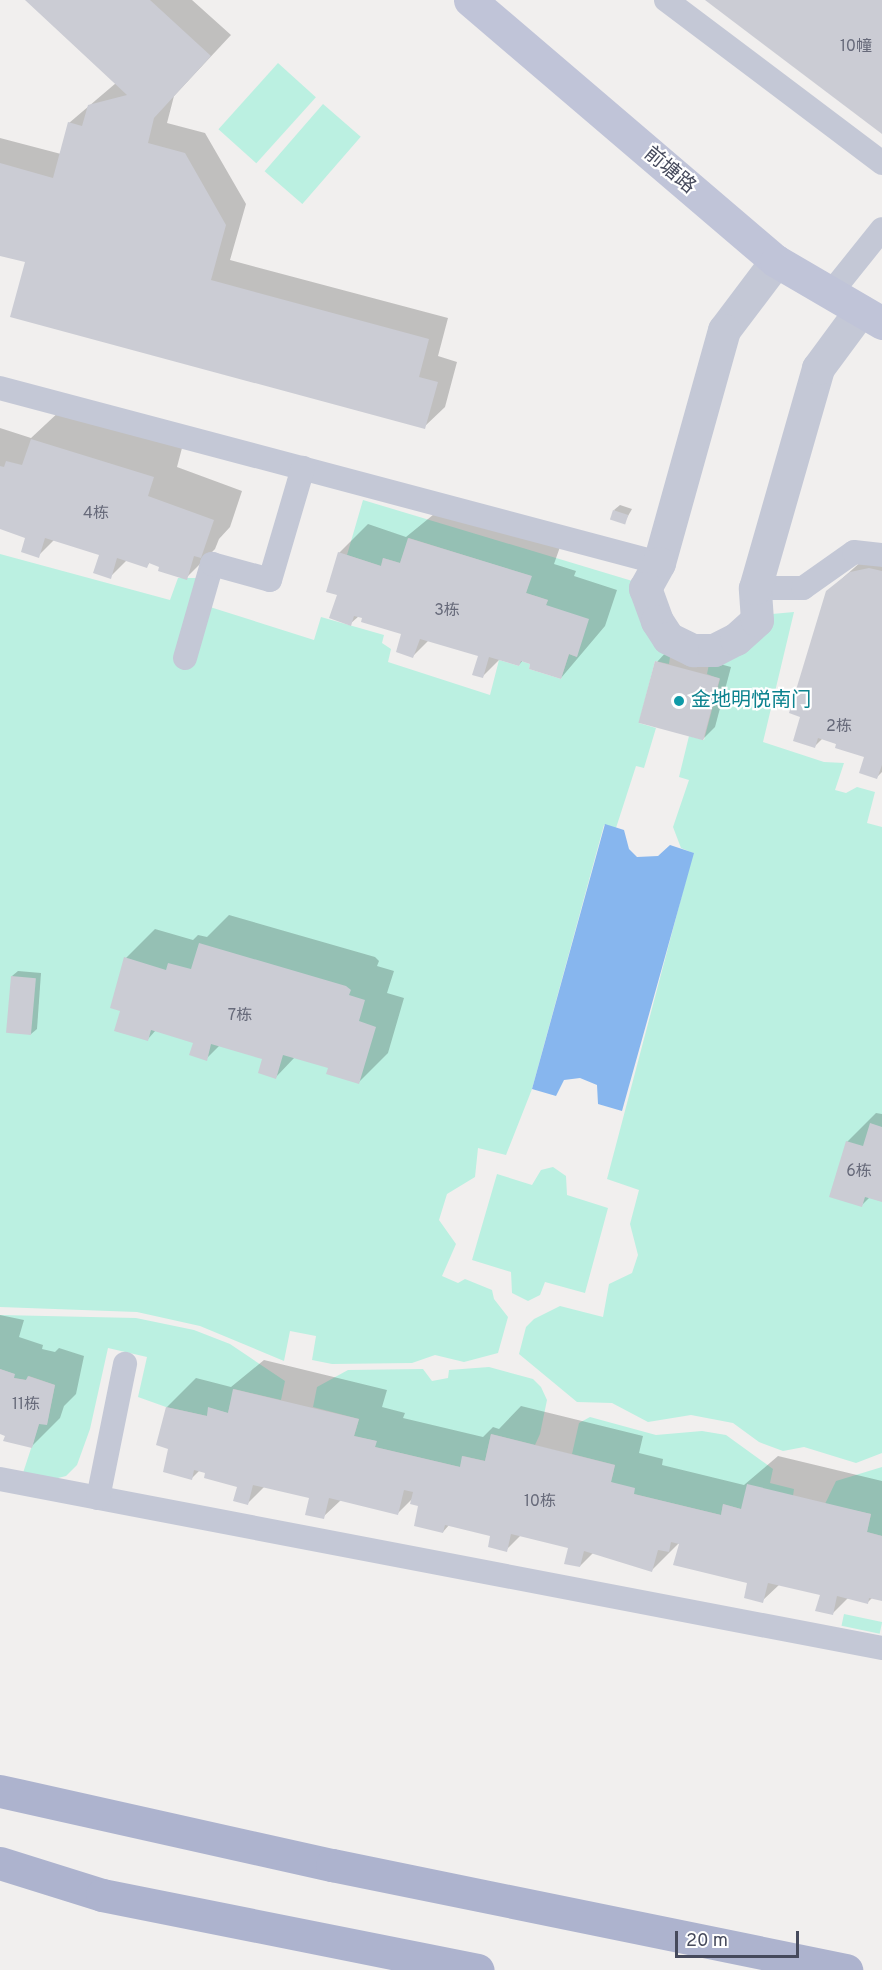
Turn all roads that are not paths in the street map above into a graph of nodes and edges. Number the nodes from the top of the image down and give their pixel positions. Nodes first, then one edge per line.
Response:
1 (470, 0) edge
2 (666, 0) edge
3 (882, 163) edge
4 (882, 229) edge
5 (776, 261) junction
6 (830, 294) junction
7 (871, 317) edge
8 (0, 388) edge
9 (303, 468) junction
10 (882, 555) edge
11 (658, 563) junction
12 (755, 588) junction
13 (185, 658) dead end
14 (125, 1364) dead end
15 (0, 1479) edge
16 (98, 1498) junction
17 (882, 1647) edge
18 (0, 1791) edge
19 (0, 1863) edge
20 (0, 1879) edge
21 (102, 1895) junction
22 (478, 1970) edge
23 (846, 1970) edge

1 - 5 street, 前塘路
2 - 3 lane
4 - 6 lane
5 - 6 street, 前塘路
5 - 11 street
6 - 7 street, 前塘路
7 - 12 street
8 - 9 lane
9 - 11 lane
9 - 13 lane
10 - 12 lane
11 - 12 street
14 - 16 lane
15 - 16 lane
16 - 17 lane
18 - 23 main road
19 - 21 main road
20 - 21 main road
21 - 22 main road

